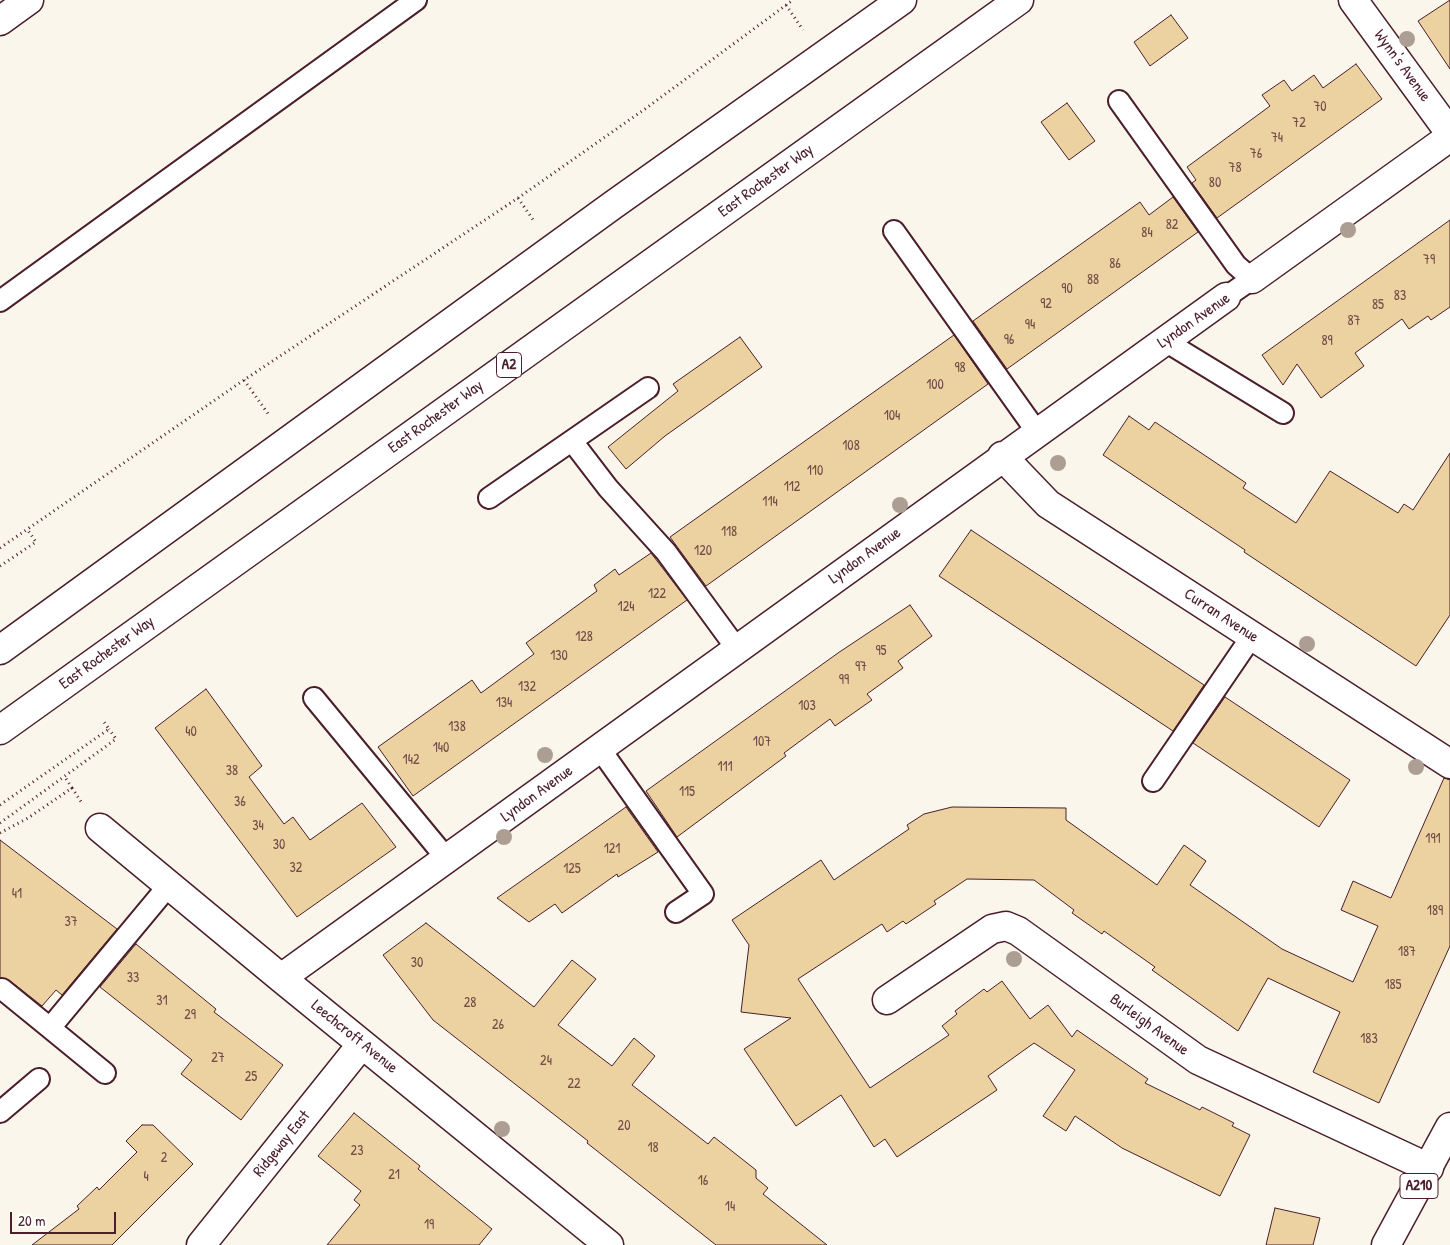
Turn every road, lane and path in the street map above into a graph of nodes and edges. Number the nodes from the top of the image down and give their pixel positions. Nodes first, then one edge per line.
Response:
1 (29, 0) edge
2 (416, 0) edge
3 (793, 0) edge
4 (902, 0) edge
5 (1019, 0) edge
6 (1353, 0) edge
7 (786, 5) junction
8 (795, 18) dead end
9 (0, 21) edge
10 (1120, 101) dead end
11 (1450, 135) edge
12 (518, 198) junction
13 (527, 210) dead end
14 (894, 231) dead end
15 (1252, 279) junction
16 (1226, 297) joint
17 (0, 301) edge
18 (1165, 341) junction
19 (244, 380) junction
20 (648, 388) dead end
21 (259, 401) dead end
22 (1283, 413) dead end
23 (1037, 432) junction
24 (572, 441) junction
25 (1002, 456) junction
26 (488, 498) dead end
27 (27, 529) junction
28 (0, 548) edge
29 (0, 566) edge
30 (1252, 636) junction
31 (737, 649) junction
32 (0, 650) edge
33 (314, 698) dead end
34 (104, 722) dead end
35 (109, 729) junction
36 (0, 730) edge
37 (600, 748) junction
38 (1450, 764) edge
39 (65, 777) junction
40 (1153, 781) dead end
41 (0, 805) edge
42 (0, 823) edge
43 (100, 828) dead end
44 (0, 833) edge
45 (447, 859) junction
46 (169, 885) junction
47 (676, 912) dead end
48 (281, 978) junction
49 (2, 989) dead end
50 (887, 1000) dead end
51 (50, 1028) junction
52 (362, 1044) junction
53 (105, 1073) dead end
54 (39, 1079) dead end
55 (0, 1112) edge
56 (1450, 1126) edge
57 (1429, 1168) junction
58 (1392, 1243) edge
59 (201, 1245) edge
60 (609, 1245) edge

1 - 9 main road
2 - 17 lane
3 - 7 path
4 - 32 main road
5 - 36 main road, East Rochester Way / A2
6 - 11 main road, Wynn's Avenue
7 - 8 path
7 - 12 path
10 - 15 lane
11 - 15 main road, Lyndon Avenue
12 - 13 path
12 - 19 path
14 - 23 lane
15 - 16 lane, Lyndon Avenue
16 - 18 main road, Lyndon Avenue
18 - 22 lane
18 - 23 main road, Lyndon Avenue
19 - 21 path
19 - 27 path
20 - 24 lane
23 - 25 main road, Lyndon Avenue
24 - 26 lane
24 - 31 lane
25 - 30 main road, Curran Avenue
25 - 31 main road, Lyndon Avenue
27 - 28 path
27 - 29 path
30 - 38 main road, Curran Avenue
30 - 40 lane
31 - 37 main road, Lyndon Avenue
33 - 45 lane
34 - 35 path
35 - 39 path
35 - 41 path
37 - 45 main road, Lyndon Avenue
37 - 47 lane
39 - 42 path
39 - 44 path
43 - 46 main road, Leechcroft Avenue
45 - 48 main road, Lyndon Avenue
46 - 48 main road, Leechcroft Avenue
46 - 51 lane
48 - 52 main road, Leechcroft Avenue
49 - 51 lane
50 - 57 main road, Burleigh Avenue
51 - 53 lane
52 - 59 main road, Ridgeway East
52 - 60 main road, Leechcroft Avenue
54 - 55 lane
56 - 57 main road, A210
57 - 58 main road, A210

